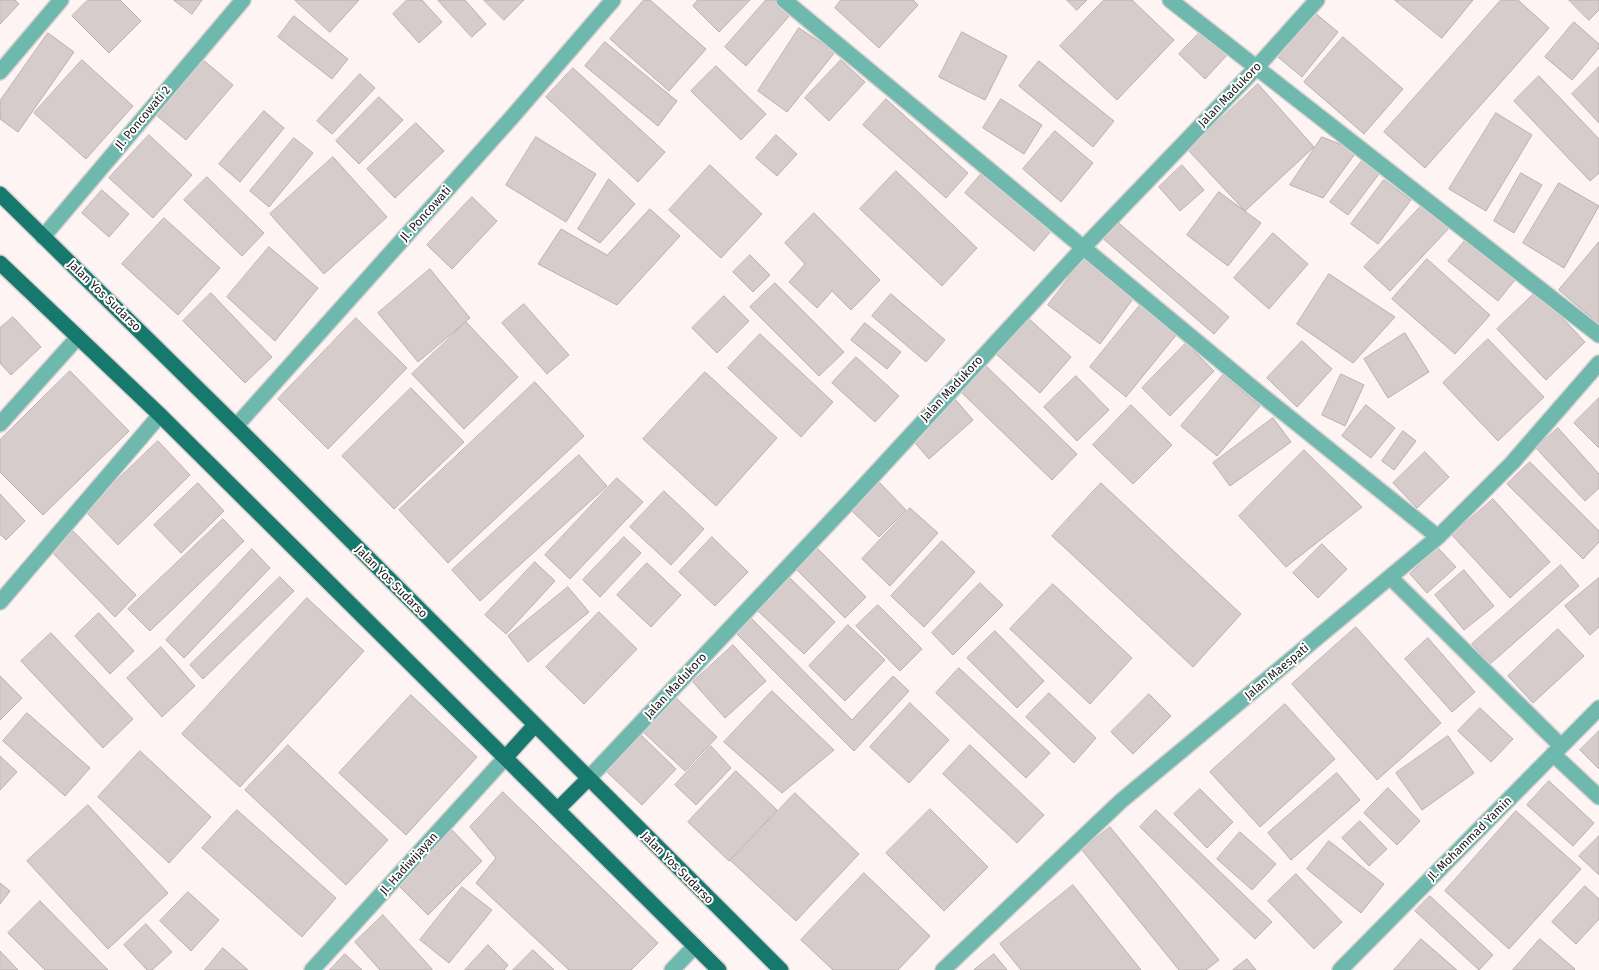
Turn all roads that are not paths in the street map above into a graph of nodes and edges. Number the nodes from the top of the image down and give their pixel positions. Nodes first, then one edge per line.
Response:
1 (61, 0) edge
2 (243, 0) edge
3 (613, 0) edge
4 (784, 0) edge
5 (1170, 0) edge
6 (1317, 0) edge
7 (1256, 68) junction
8 (0, 72) edge
9 (0, 194) edge
10 (43, 237) junction
11 (1082, 248) junction
12 (0, 263) edge
13 (1599, 335) edge
14 (78, 337) junction
15 (1599, 363) edge
16 (160, 415) junction
17 (0, 424) edge
18 (236, 426) junction
19 (1438, 537) junction
20 (1390, 577) junction
21 (0, 602) edge
22 (1599, 708) edge
23 (534, 726) junction
24 (1557, 750) junction
25 (506, 757) junction
26 (588, 779) junction
27 (1599, 797) edge
28 (558, 809) junction
29 (695, 946) junction
30 (312, 970) edge
31 (672, 970) edge
32 (719, 970) edge
33 (781, 970) edge
34 (943, 970) edge
35 (1340, 970) edge

1 - 8 street
2 - 10 street, Jl. Poncowati 2
3 - 18 street, Jl. Poncowati
4 - 11 street
5 - 7 street
6 - 7 street, Jalan Madukoro
7 - 11 street, Jalan Madukoro
7 - 13 street
9 - 10 main road, Jalan Yos Sudarso
10 - 18 main road, Jalan Yos Sudarso
11 - 19 street
11 - 26 street, Jalan Madukoro
12 - 14 main road
14 - 16 main road
14 - 17 street
15 - 19 street, Jalan Maespati
16 - 21 street
16 - 25 main road
18 - 23 main road, Jalan Yos Sudarso
19 - 20 street, Jalan Maespati
20 - 24 street
20 - 34 street, Jalan Maespati
22 - 24 street, Jl. Mohammad Yamin
23 - 25 main road
23 - 26 main road, Jalan Yos Sudarso
24 - 27 street
24 - 35 street, Jl. Mohammad Yamin
25 - 28 main road
25 - 30 street, Jl. Hadiwijayan
26 - 28 main road
26 - 33 main road, Jalan Yos Sudarso
28 - 29 main road
29 - 31 street
29 - 32 main road

